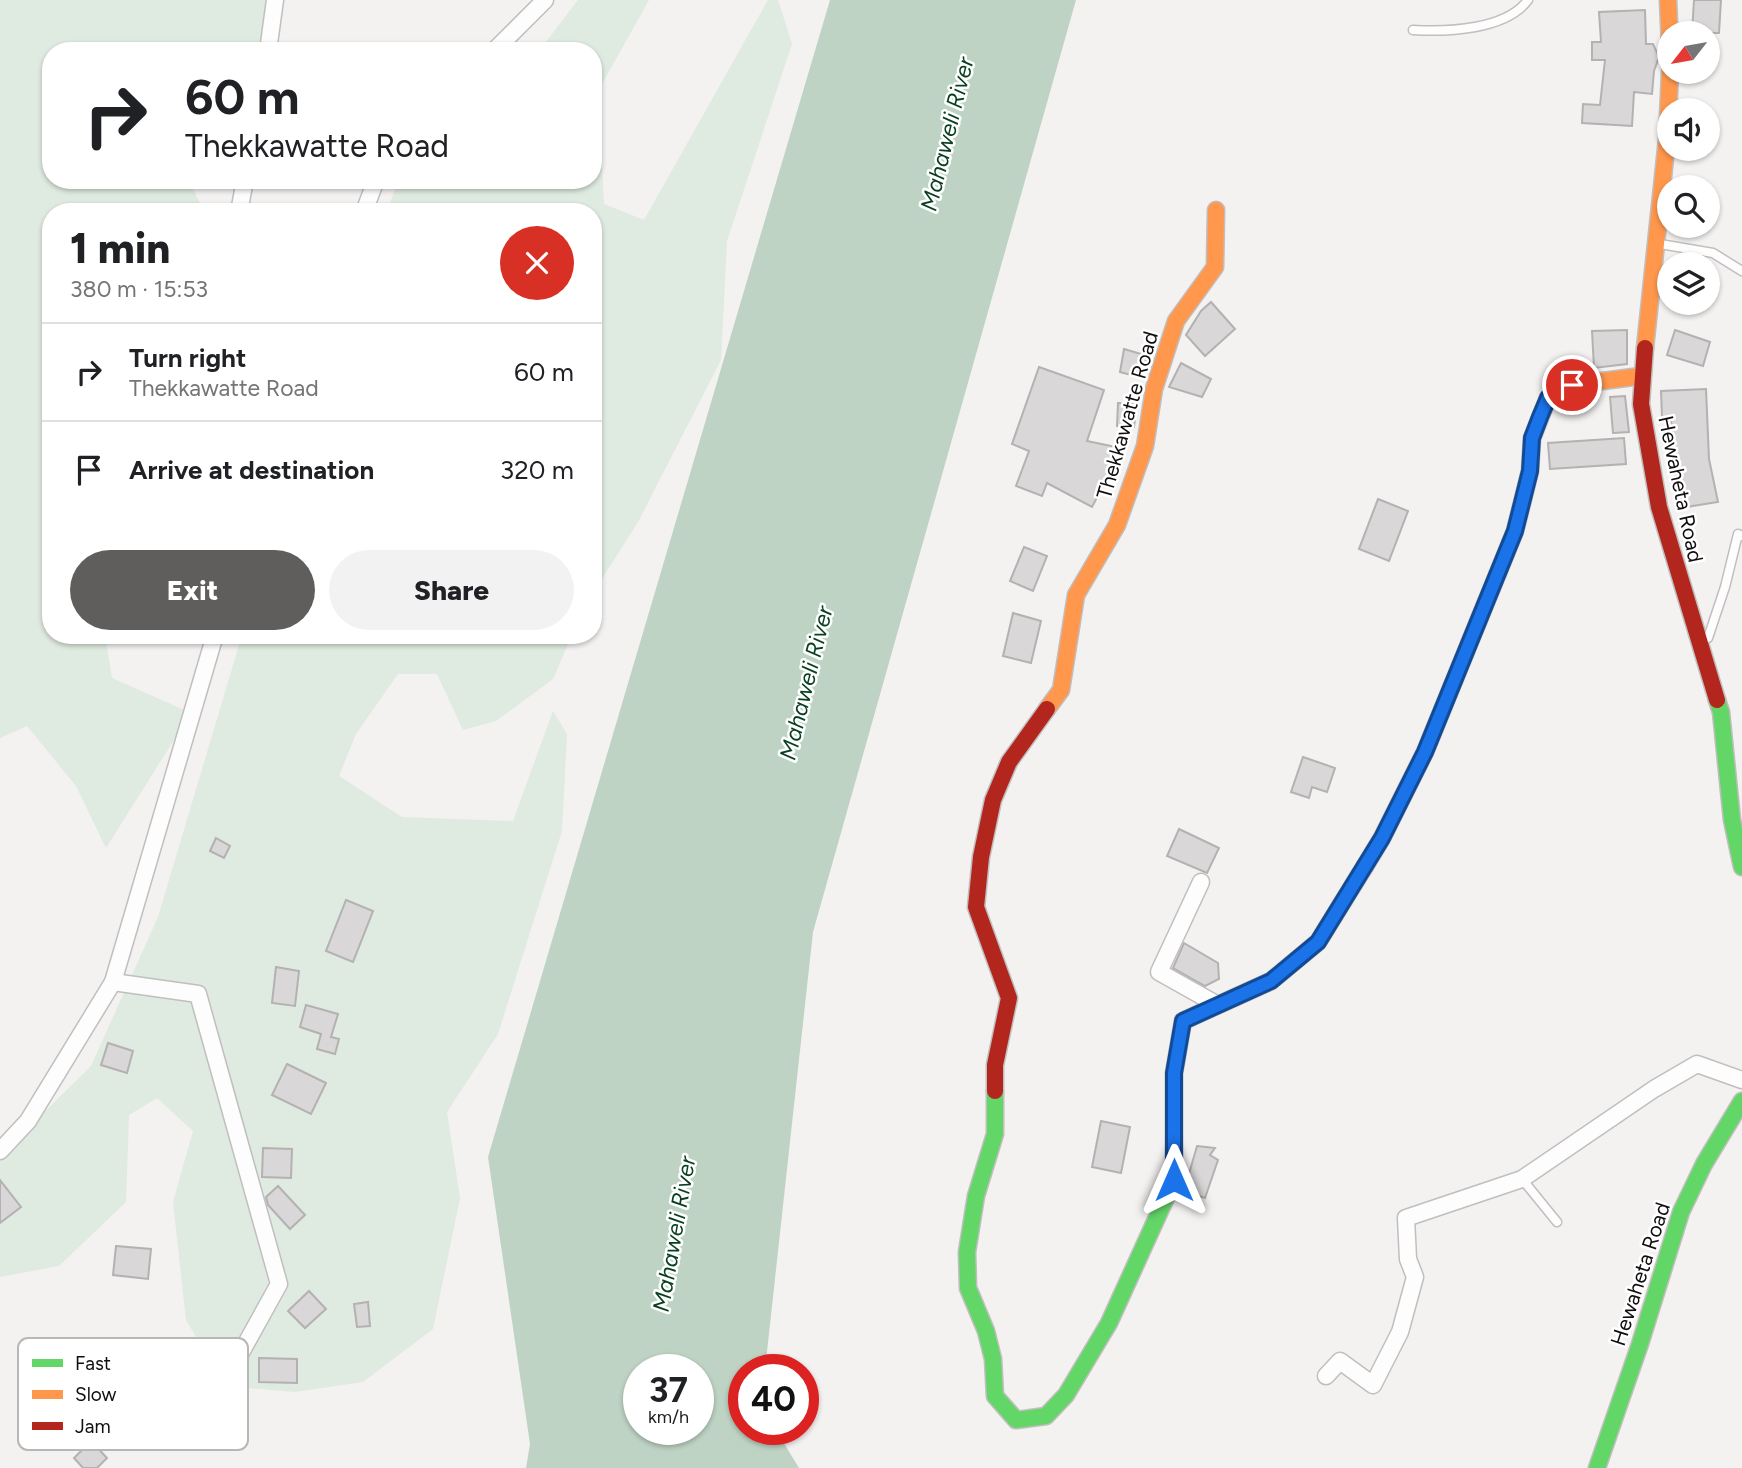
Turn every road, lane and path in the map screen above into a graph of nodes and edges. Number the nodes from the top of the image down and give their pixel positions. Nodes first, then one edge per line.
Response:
1 (275, 0) edge
2 (545, 0) edge
3 (1528, 0) edge
4 (1668, 0) edge
5 (1669, 21) edge
6 (1413, 30) dead end
7 (269, 42) edge
8 (503, 42) edge
9 (1669, 84) edge
10 (1216, 210) dead end
11 (1656, 244) junction
12 (1742, 271) edge
13 (1641, 376) junction
14 (1742, 536) edge
15 (212, 644) edge
16 (1703, 648) junction
17 (1742, 867) edge
18 (1201, 882) dead end
19 (113, 982) junction
20 (1216, 1004) junction
21 (1742, 1080) edge
22 (1742, 1101) edge
23 (0, 1151) edge
24 (1522, 1179) junction
25 (1557, 1223) dead end
26 (248, 1340) edge
27 (1326, 1376) dead end
28 (1597, 1468) edge

1 - 7 street
2 - 8 street
3 - 6 lane
4 - 5 main road
9 - 11 main road, Hewaheta Road
10 - 20 main road, Thekkawatte Road
11 - 12 lane
11 - 13 main road, Hewaheta Road
13 - 16 main road, Hewaheta Road
13 - 20 main road, Thekkawatte Road
14 - 16 lane
15 - 19 street
16 - 17 main road, Hewaheta Road
18 - 20 street
19 - 23 street
19 - 26 street
21 - 24 street
22 - 28 main road, Hewaheta Road
24 - 25 lane
24 - 27 street

